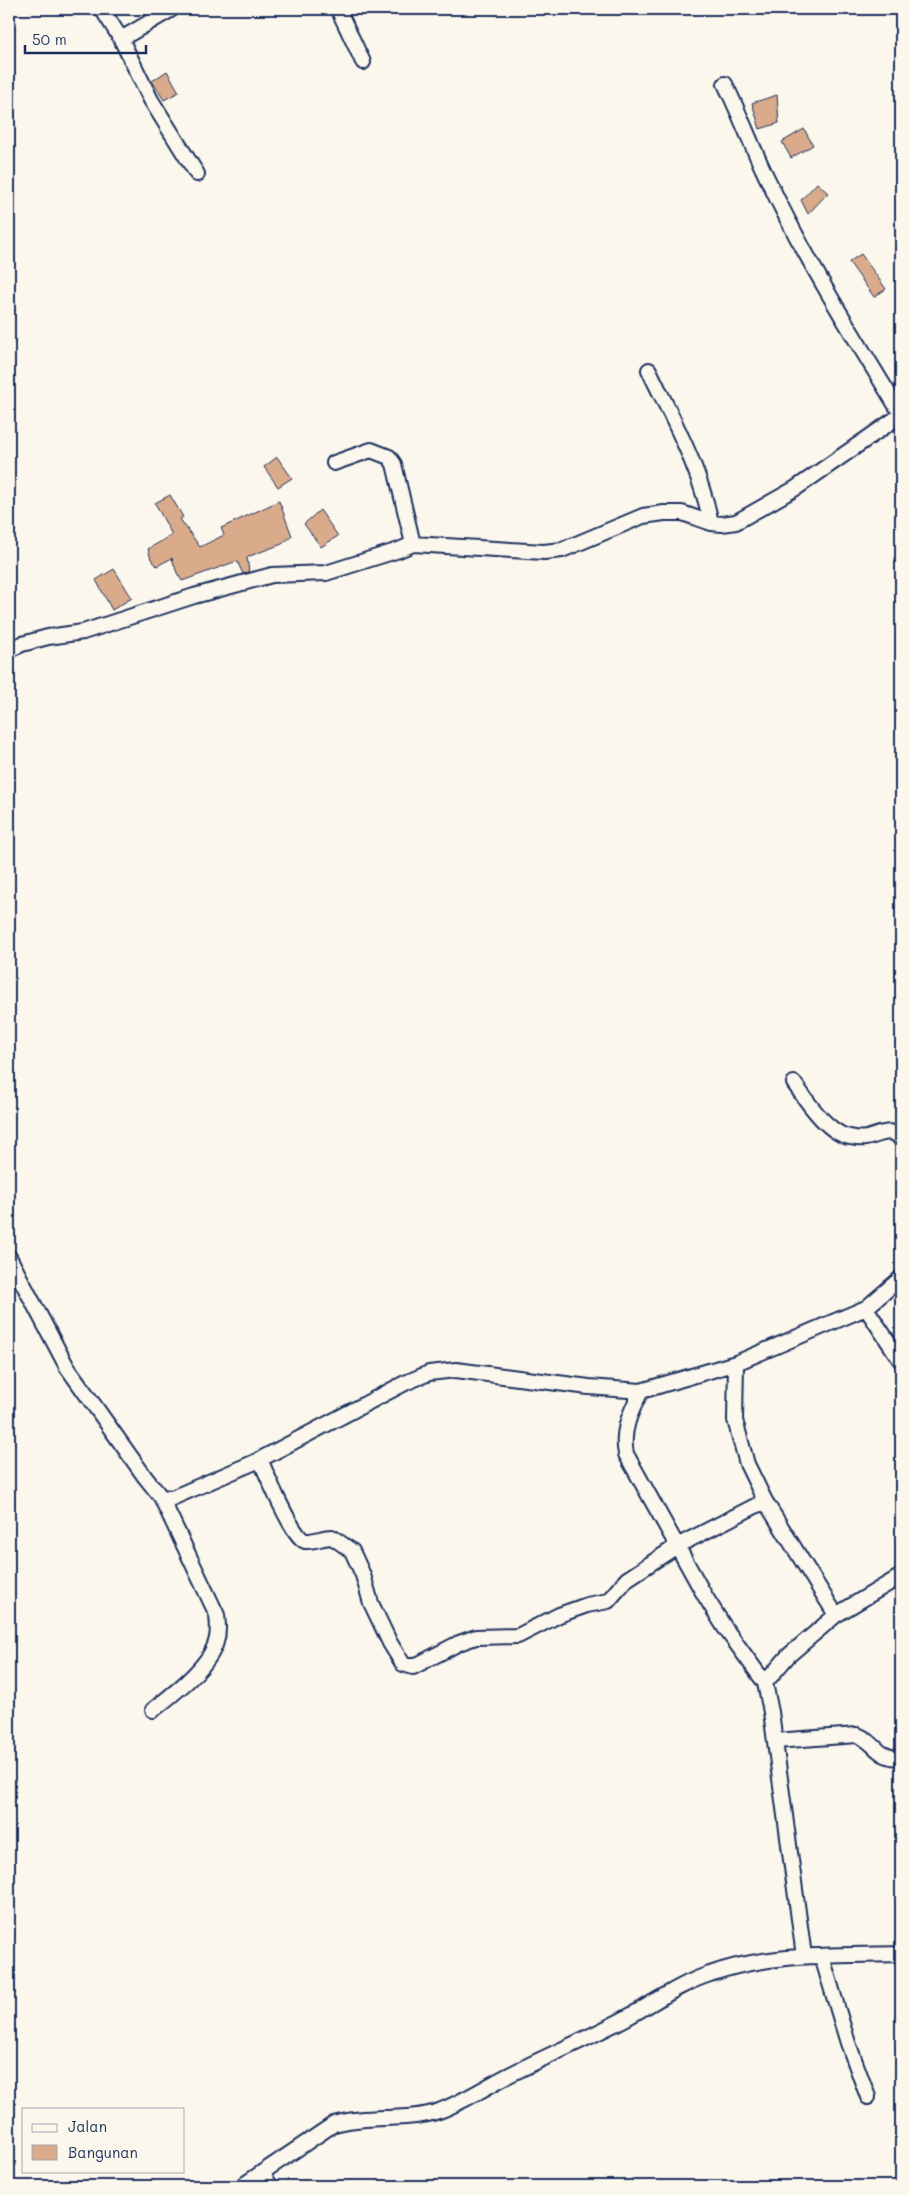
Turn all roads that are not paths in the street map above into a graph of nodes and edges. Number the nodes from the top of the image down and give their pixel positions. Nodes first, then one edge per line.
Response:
1 (102, 9) edge
2 (172, 9) edge
3 (338, 9) edge
4 (121, 39) junction
5 (363, 62) dead end
6 (725, 84) dead end
7 (197, 174) dead end
8 (649, 370) dead end
9 (901, 415) edge
10 (334, 463) dead end
11 (711, 523) junction
12 (413, 544) junction
13 (9, 650) edge
14 (794, 1083) dead end
15 (901, 1140) edge
16 (9, 1257) edge
17 (901, 1278) edge
18 (866, 1308) junction
19 (901, 1361) edge
20 (736, 1362) junction
21 (641, 1391) junction
22 (260, 1459) junction
23 (161, 1497) junction
24 (765, 1502) junction
25 (677, 1546) junction
26 (901, 1576) edge
27 (836, 1615) junction
28 (765, 1682) junction
29 (153, 1710) dead end
30 (775, 1741) junction
31 (901, 1758) edge
32 (901, 1954) edge
33 (804, 1956) junction
34 (822, 1957) junction
35 (868, 2098) dead end
36 (263, 2173) junction
37 (242, 2186) edge
38 (270, 2186) edge

1 - 4 street
2 - 4 street
3 - 5 street
4 - 7 street
6 - 9 street
8 - 11 street
9 - 11 street
10 - 12 street
11 - 12 street
12 - 13 street
14 - 15 street
16 - 23 street
17 - 18 street
18 - 19 street
18 - 20 street
20 - 21 street
20 - 24 street
21 - 22 street
21 - 25 street
22 - 23 street
22 - 25 street
23 - 29 street
24 - 25 street
24 - 27 street
25 - 28 street
26 - 27 street
27 - 28 street
28 - 30 street
30 - 31 street
30 - 33 street
32 - 34 street
33 - 34 street
33 - 36 street
34 - 35 street
36 - 37 street
36 - 38 street

